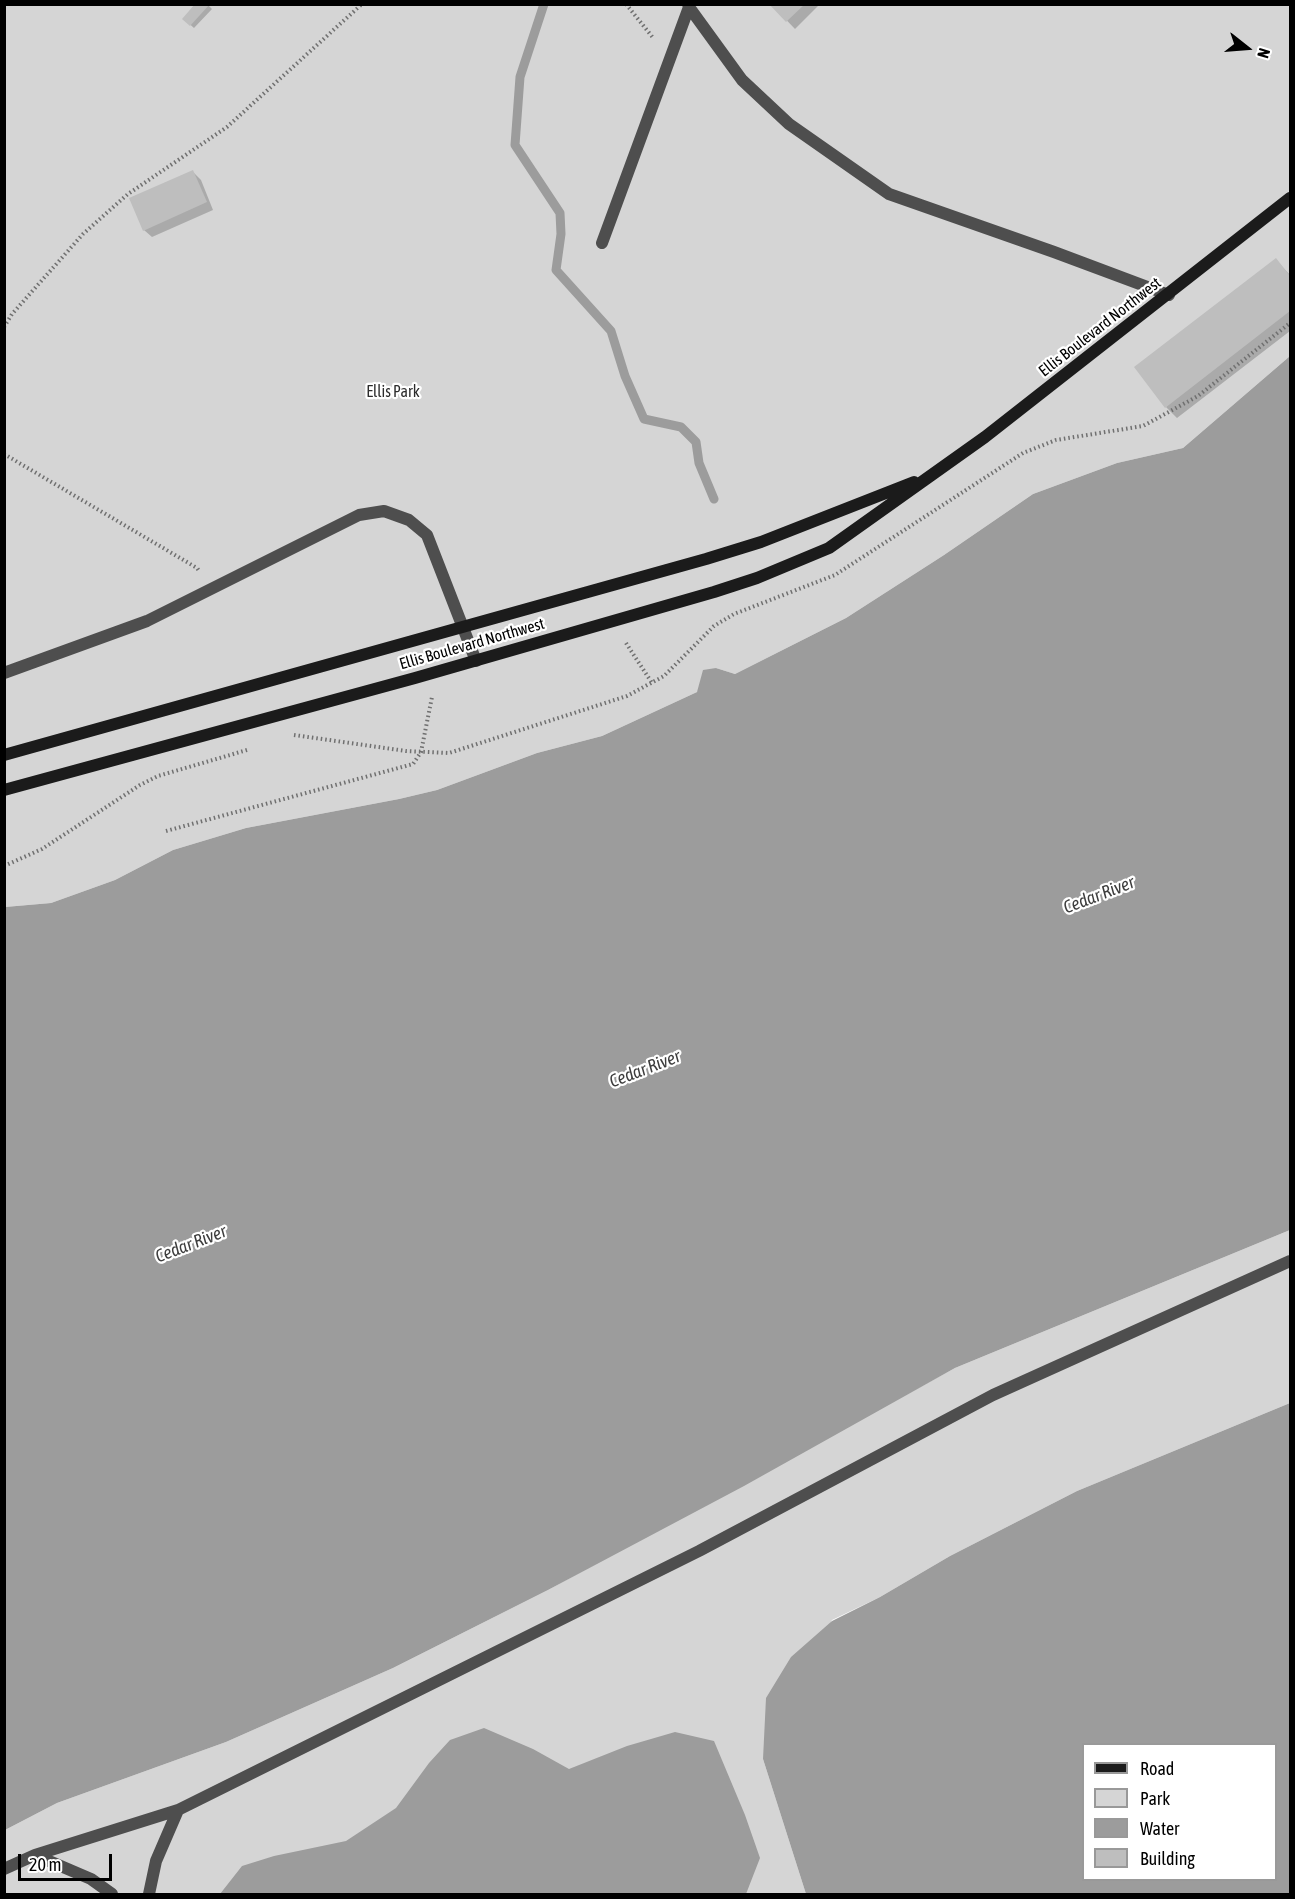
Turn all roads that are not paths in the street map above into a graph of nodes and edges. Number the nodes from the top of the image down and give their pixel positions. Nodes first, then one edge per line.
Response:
1 (689, 5) edge
2 (1290, 198) edge
3 (602, 243) dead end
4 (1169, 295) junction
5 (926, 478) junction
6 (462, 626) junction
7 (476, 661) junction
8 (4, 673) edge
9 (4, 755) edge
10 (4, 790) edge
11 (1290, 1261) edge
12 (178, 1810) junction
13 (35, 1855) junction
14 (4, 1869) edge
15 (112, 1894) edge
16 (149, 1894) edge

1 - 3 lane
1 - 4 lane
2 - 4 street, Ellis Boulevard Northwest
4 - 5 street, Ellis Boulevard Northwest
5 - 6 street, Ellis Boulevard Northwest
5 - 7 street, Ellis Boulevard Northwest
6 - 7 lane
6 - 8 lane
6 - 9 street, Ellis Boulevard Northwest
7 - 10 street, Ellis Boulevard Northwest
11 - 12 lane
12 - 13 lane
12 - 16 lane
13 - 14 lane
13 - 15 lane

